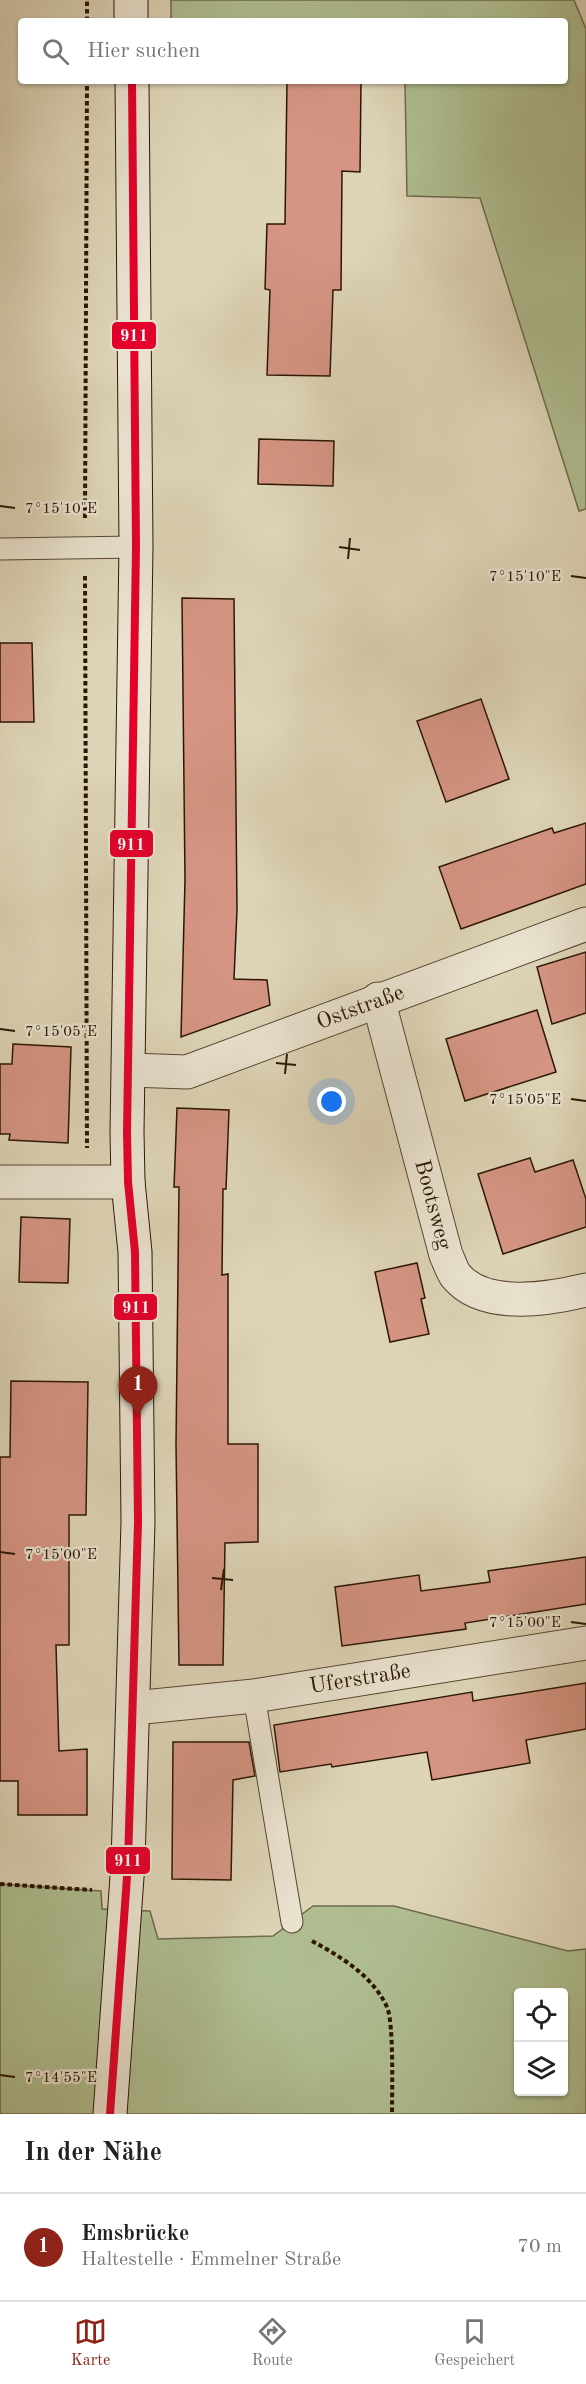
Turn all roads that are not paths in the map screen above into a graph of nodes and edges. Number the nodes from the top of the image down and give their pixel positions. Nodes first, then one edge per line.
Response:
1 (131, 0) edge
2 (131, 18) edge
3 (132, 84) edge
4 (136, 547) junction
5 (0, 549) edge
6 (586, 924) edge
7 (378, 999) junction
8 (130, 1070) junction
9 (0, 1182) edge
10 (128, 1182) junction
11 (586, 1290) edge
12 (586, 1642) edge
13 (254, 1696) junction
14 (134, 1708) junction
15 (292, 1922) road end
16 (110, 2114) edge

1 - 2 street
3 - 4 street
4 - 5 lane
4 - 8 street
6 - 7 street, Oststraße
7 - 8 street, Oststraße
7 - 11 street, Bootsweg
8 - 10 street
9 - 10 street
10 - 14 street
12 - 13 street, Uferstraße
13 - 14 street, Uferstraße
13 - 15 lane
14 - 16 street

